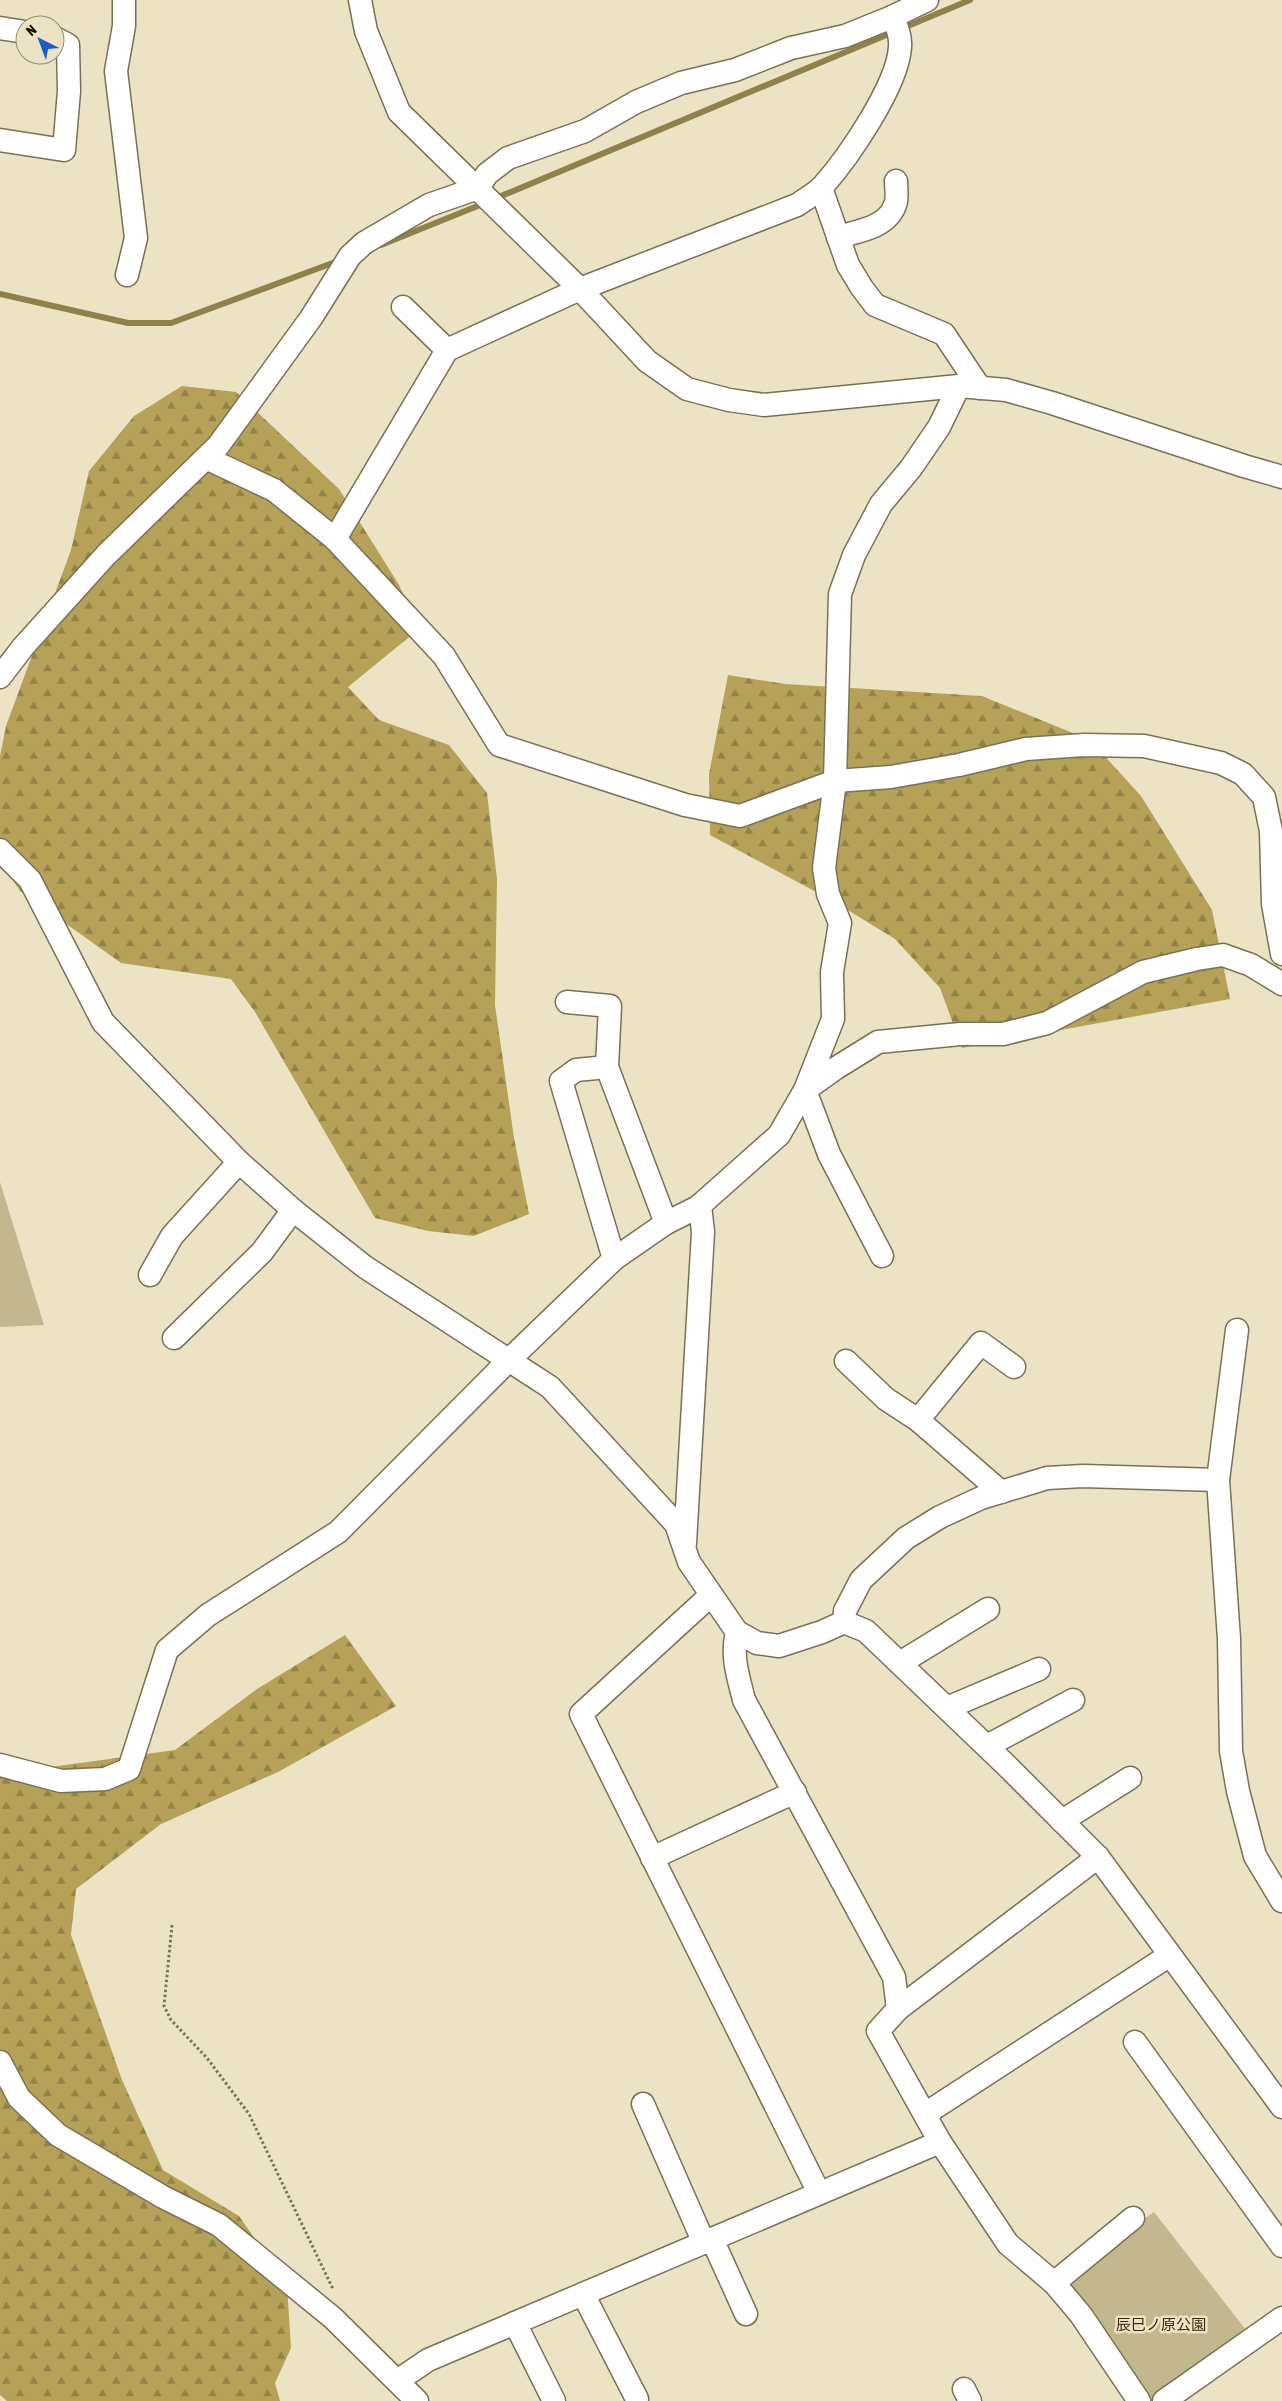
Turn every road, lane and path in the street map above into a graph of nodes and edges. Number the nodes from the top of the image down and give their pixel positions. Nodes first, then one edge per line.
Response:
1 (124, 0) edge
2 (360, 0) edge
3 (927, 0) edge
4 (892, 17) junction
5 (0, 28) edge
6 (15, 30) edge
7 (65, 43) edge
8 (0, 140) edge
9 (896, 181) dead end
10 (478, 188) junction
11 (821, 188) junction
12 (838, 237) junction
13 (127, 275) dead end
14 (580, 289) junction
15 (403, 307) dead end
16 (447, 350) junction
17 (970, 387) junction
18 (206, 458) junction
19 (1282, 477) edge
20 (335, 539) junction
21 (0, 677) edge
22 (835, 781) junction
23 (0, 850) edge
24 (1282, 954) edge
25 (1282, 984) edge
26 (567, 1002) dead end
27 (607, 1067) junction
28 (806, 1090) junction
29 (238, 1162) junction
30 (700, 1205) junction
31 (293, 1210) junction
32 (666, 1223) junction
33 (882, 1256) dead end
34 (614, 1259) junction
35 (150, 1276) dead end
36 (1237, 1330) dead end
37 (174, 1338) dead end
38 (510, 1359) junction
39 (846, 1361) dead end
40 (1014, 1367) dead end
41 (918, 1420) junction
42 (1218, 1480) junction
43 (1001, 1492) junction
44 (684, 1548) junction
45 (711, 1595) junction
46 (988, 1609) dead end
47 (844, 1622) junction
48 (737, 1632) junction
49 (900, 1663) junction
50 (1039, 1669) dead end
51 (1073, 1700) dead end
52 (947, 1708) junction
53 (987, 1746) junction
54 (0, 1765) edge
55 (1130, 1778) dead end
56 (795, 1792) junction
57 (1062, 1821) junction
58 (1098, 1857) junction
59 (652, 1858) junction
60 (1282, 1901) edge
61 (172, 1925) dead end
62 (1170, 1955) junction
63 (898, 2010) junction
64 (1135, 2042) dead end
65 (0, 2062) edge
66 (643, 2104) dead end
67 (1282, 2107) edge
68 (925, 2114) junction
69 (940, 2142) junction
70 (820, 2194) junction
71 (1133, 2218) dead end
72 (708, 2241) junction
73 (1282, 2246) edge
74 (1054, 2283) junction
75 (335, 2292) dead end
76 (583, 2294) junction
77 (746, 2314) dead end
78 (1282, 2318) edge
79 (515, 2323) junction
80 (397, 2381) junction
81 (636, 2399) dead end
82 (417, 2401) edge
83 (554, 2401) edge
84 (1139, 2401) edge
85 (1164, 2401) edge

1 - 13 street
2 - 10 street
3 - 4 street
4 - 10 street
4 - 11 street
5 - 6 street
7 - 8 street
9 - 12 street
10 - 14 street
10 - 18 street
11 - 12 street
11 - 14 street
12 - 17 street
14 - 16 street
14 - 17 street
15 - 16 street
16 - 20 street
17 - 19 street
17 - 22 street
18 - 20 street
18 - 21 street
20 - 22 street
22 - 24 street
22 - 28 street
23 - 29 street
25 - 28 street
26 - 27 street
27 - 32 street
27 - 34 street
28 - 30 street
28 - 33 street
29 - 31 street
29 - 35 street
30 - 32 street
30 - 44 street
31 - 37 street
31 - 38 street
32 - 34 street
34 - 38 street
36 - 42 street
38 - 44 street
38 - 54 street
39 - 41 street
40 - 41 street
41 - 43 street
42 - 43 street
42 - 60 street
43 - 47 street
44 - 45 street
45 - 48 street
45 - 59 street
46 - 49 street
47 - 48 street
47 - 49 street
48 - 56 street
49 - 52 street
50 - 52 street
51 - 53 street
52 - 53 street
53 - 57 street
55 - 57 street
56 - 59 street
56 - 63 street
57 - 58 street
58 - 62 street
58 - 63 street
59 - 70 street
61 - 75 path
62 - 67 street
62 - 68 street
63 - 68 street
64 - 73 street
65 - 80 street
66 - 72 street
68 - 69 street
69 - 70 street
69 - 74 street
70 - 72 street
71 - 74 street
72 - 76 street
72 - 77 street
74 - 84 street
76 - 79 street
76 - 81 street
78 - 85 street
79 - 80 street
79 - 83 street
80 - 82 street

